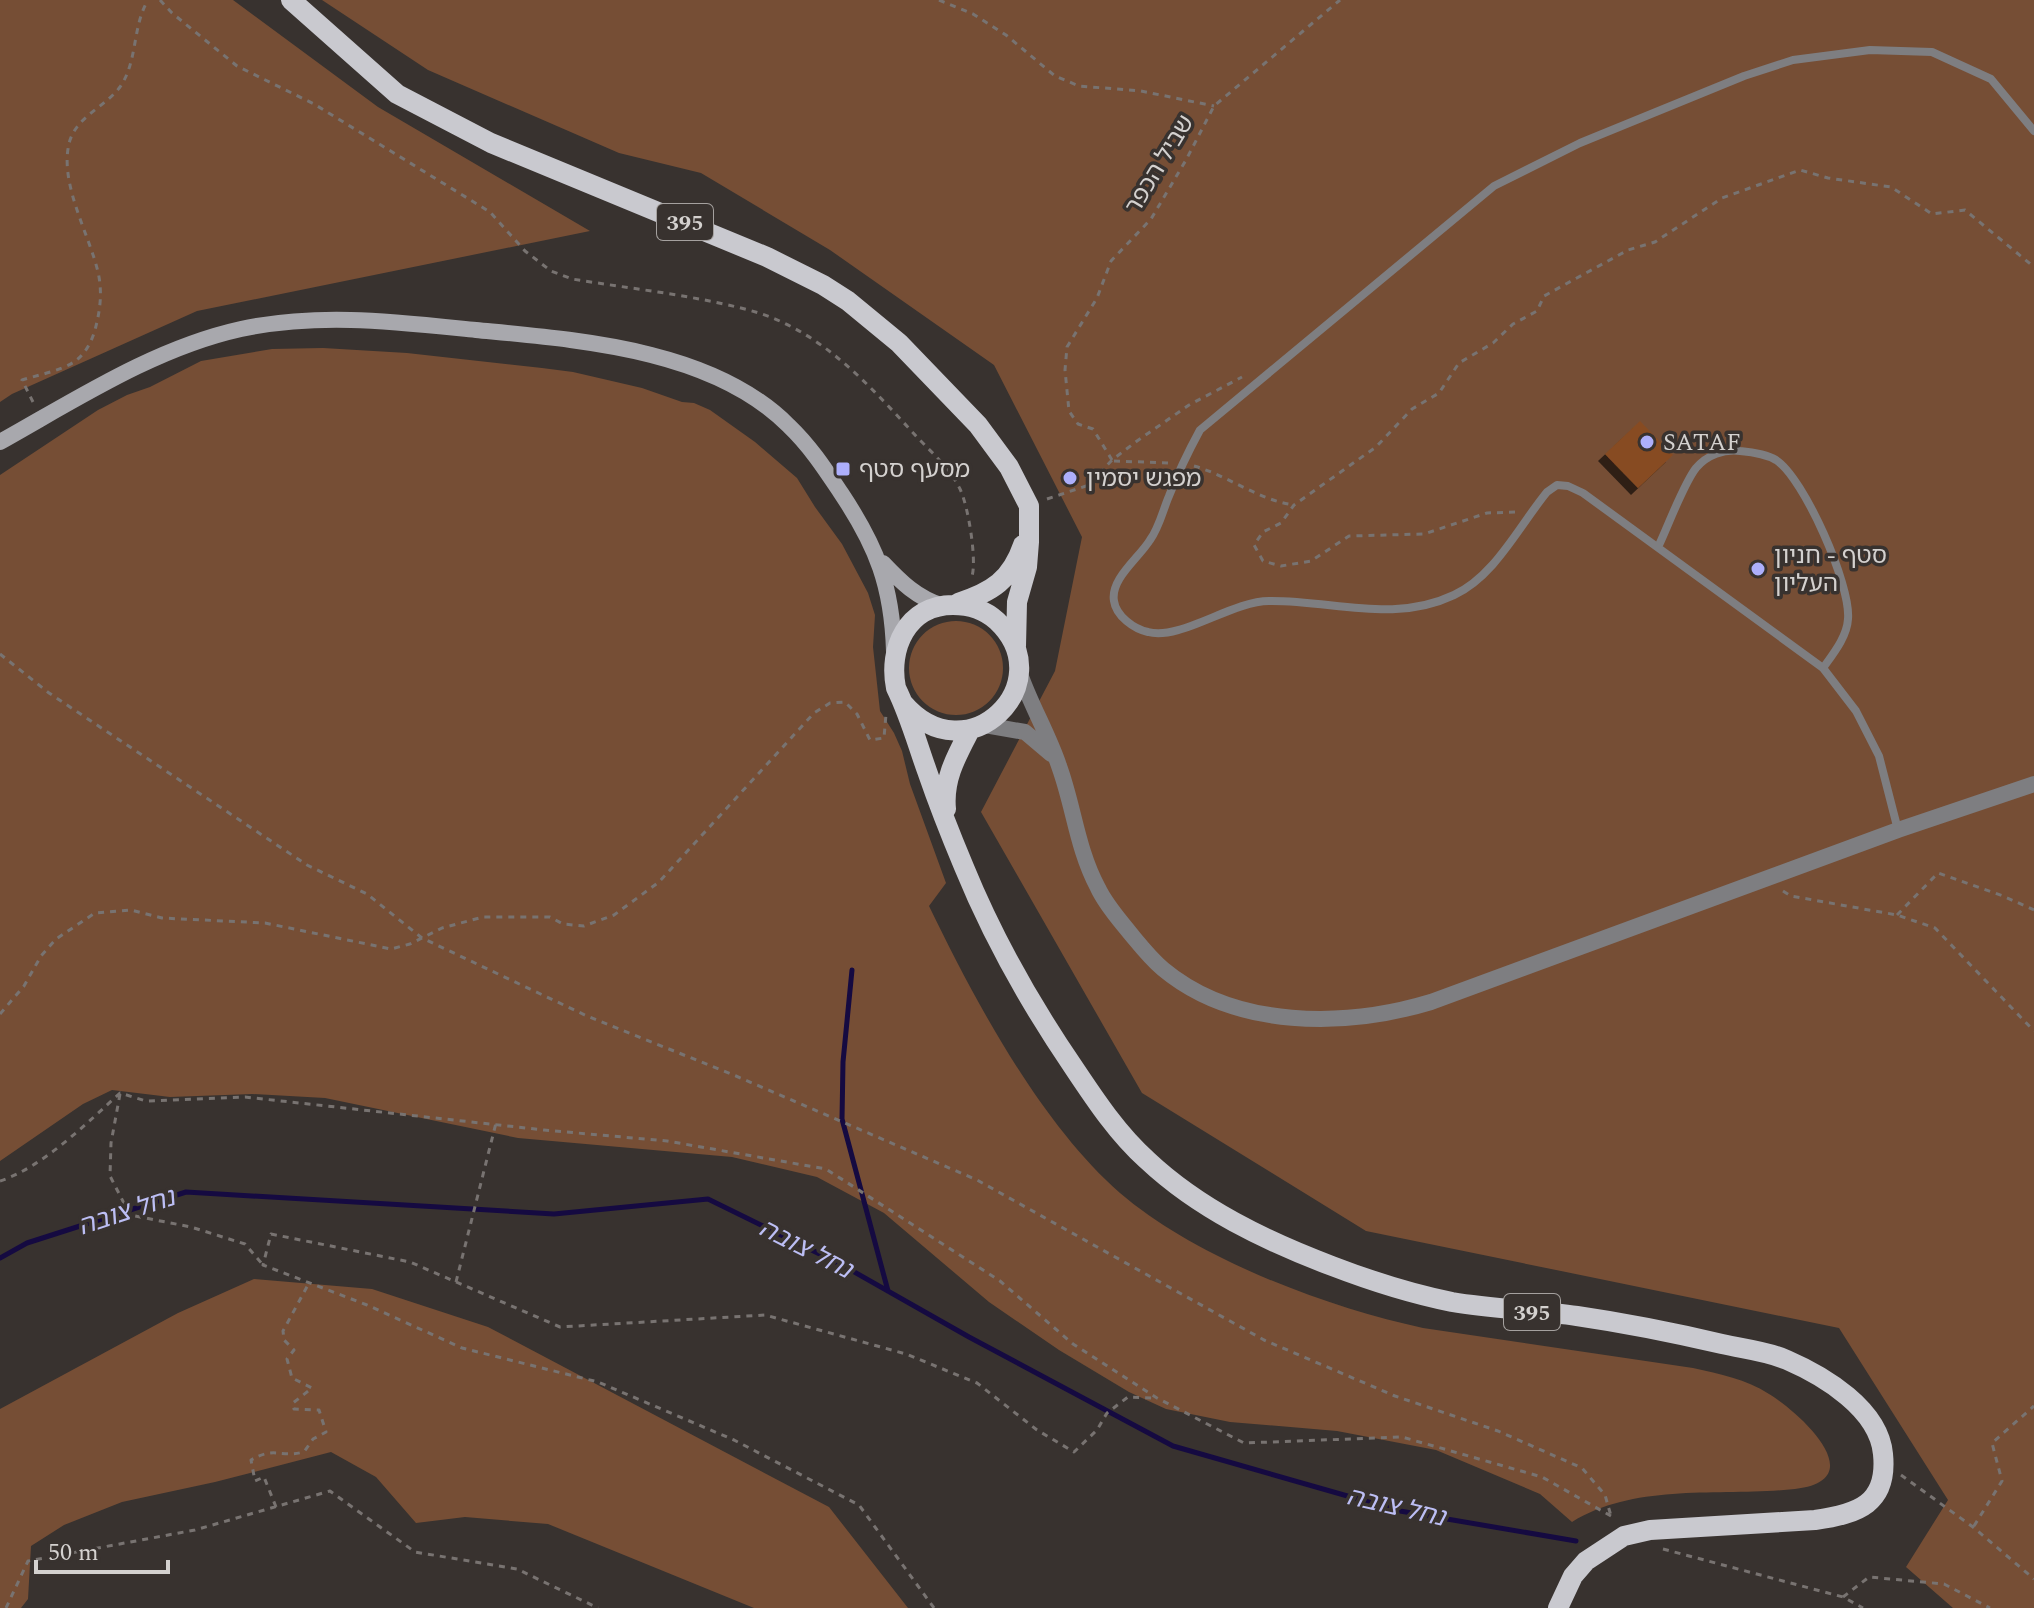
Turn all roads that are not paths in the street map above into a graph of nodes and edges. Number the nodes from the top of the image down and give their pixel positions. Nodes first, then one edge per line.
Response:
1 (291, 0) edge
2 (2034, 131) edge
3 (0, 442) edge
4 (1029, 516) junction
5 (1659, 545) junction
6 (876, 556) junction
7 (948, 605) junction
8 (1016, 648) junction
9 (894, 653) junction
10 (1823, 668) junction
11 (1019, 671) junction
12 (899, 696) junction
13 (977, 727) junction
14 (1063, 776) junction
15 (2034, 784) edge
16 (1898, 830) junction
17 (952, 834) junction
18 (1558, 1608) edge

1 - 4 main road, 395
2 - 5 lane
3 - 6 main road
4 - 7 main road
4 - 8 main road, 395
5 - 10 lane
5 - 10 lane
6 - 7 main road
6 - 9 main road
7 - 8 main road, 395
7 - 9 main road
8 - 11 main road, 395
9 - 12 main road, 395
10 - 16 lane
11 - 13 main road, 395
11 - 14 street
12 - 13 main road
12 - 17 main road, 395
13 - 14 street
13 - 17 main road, 395
14 - 16 street
15 - 16 street
17 - 18 main road, 395

